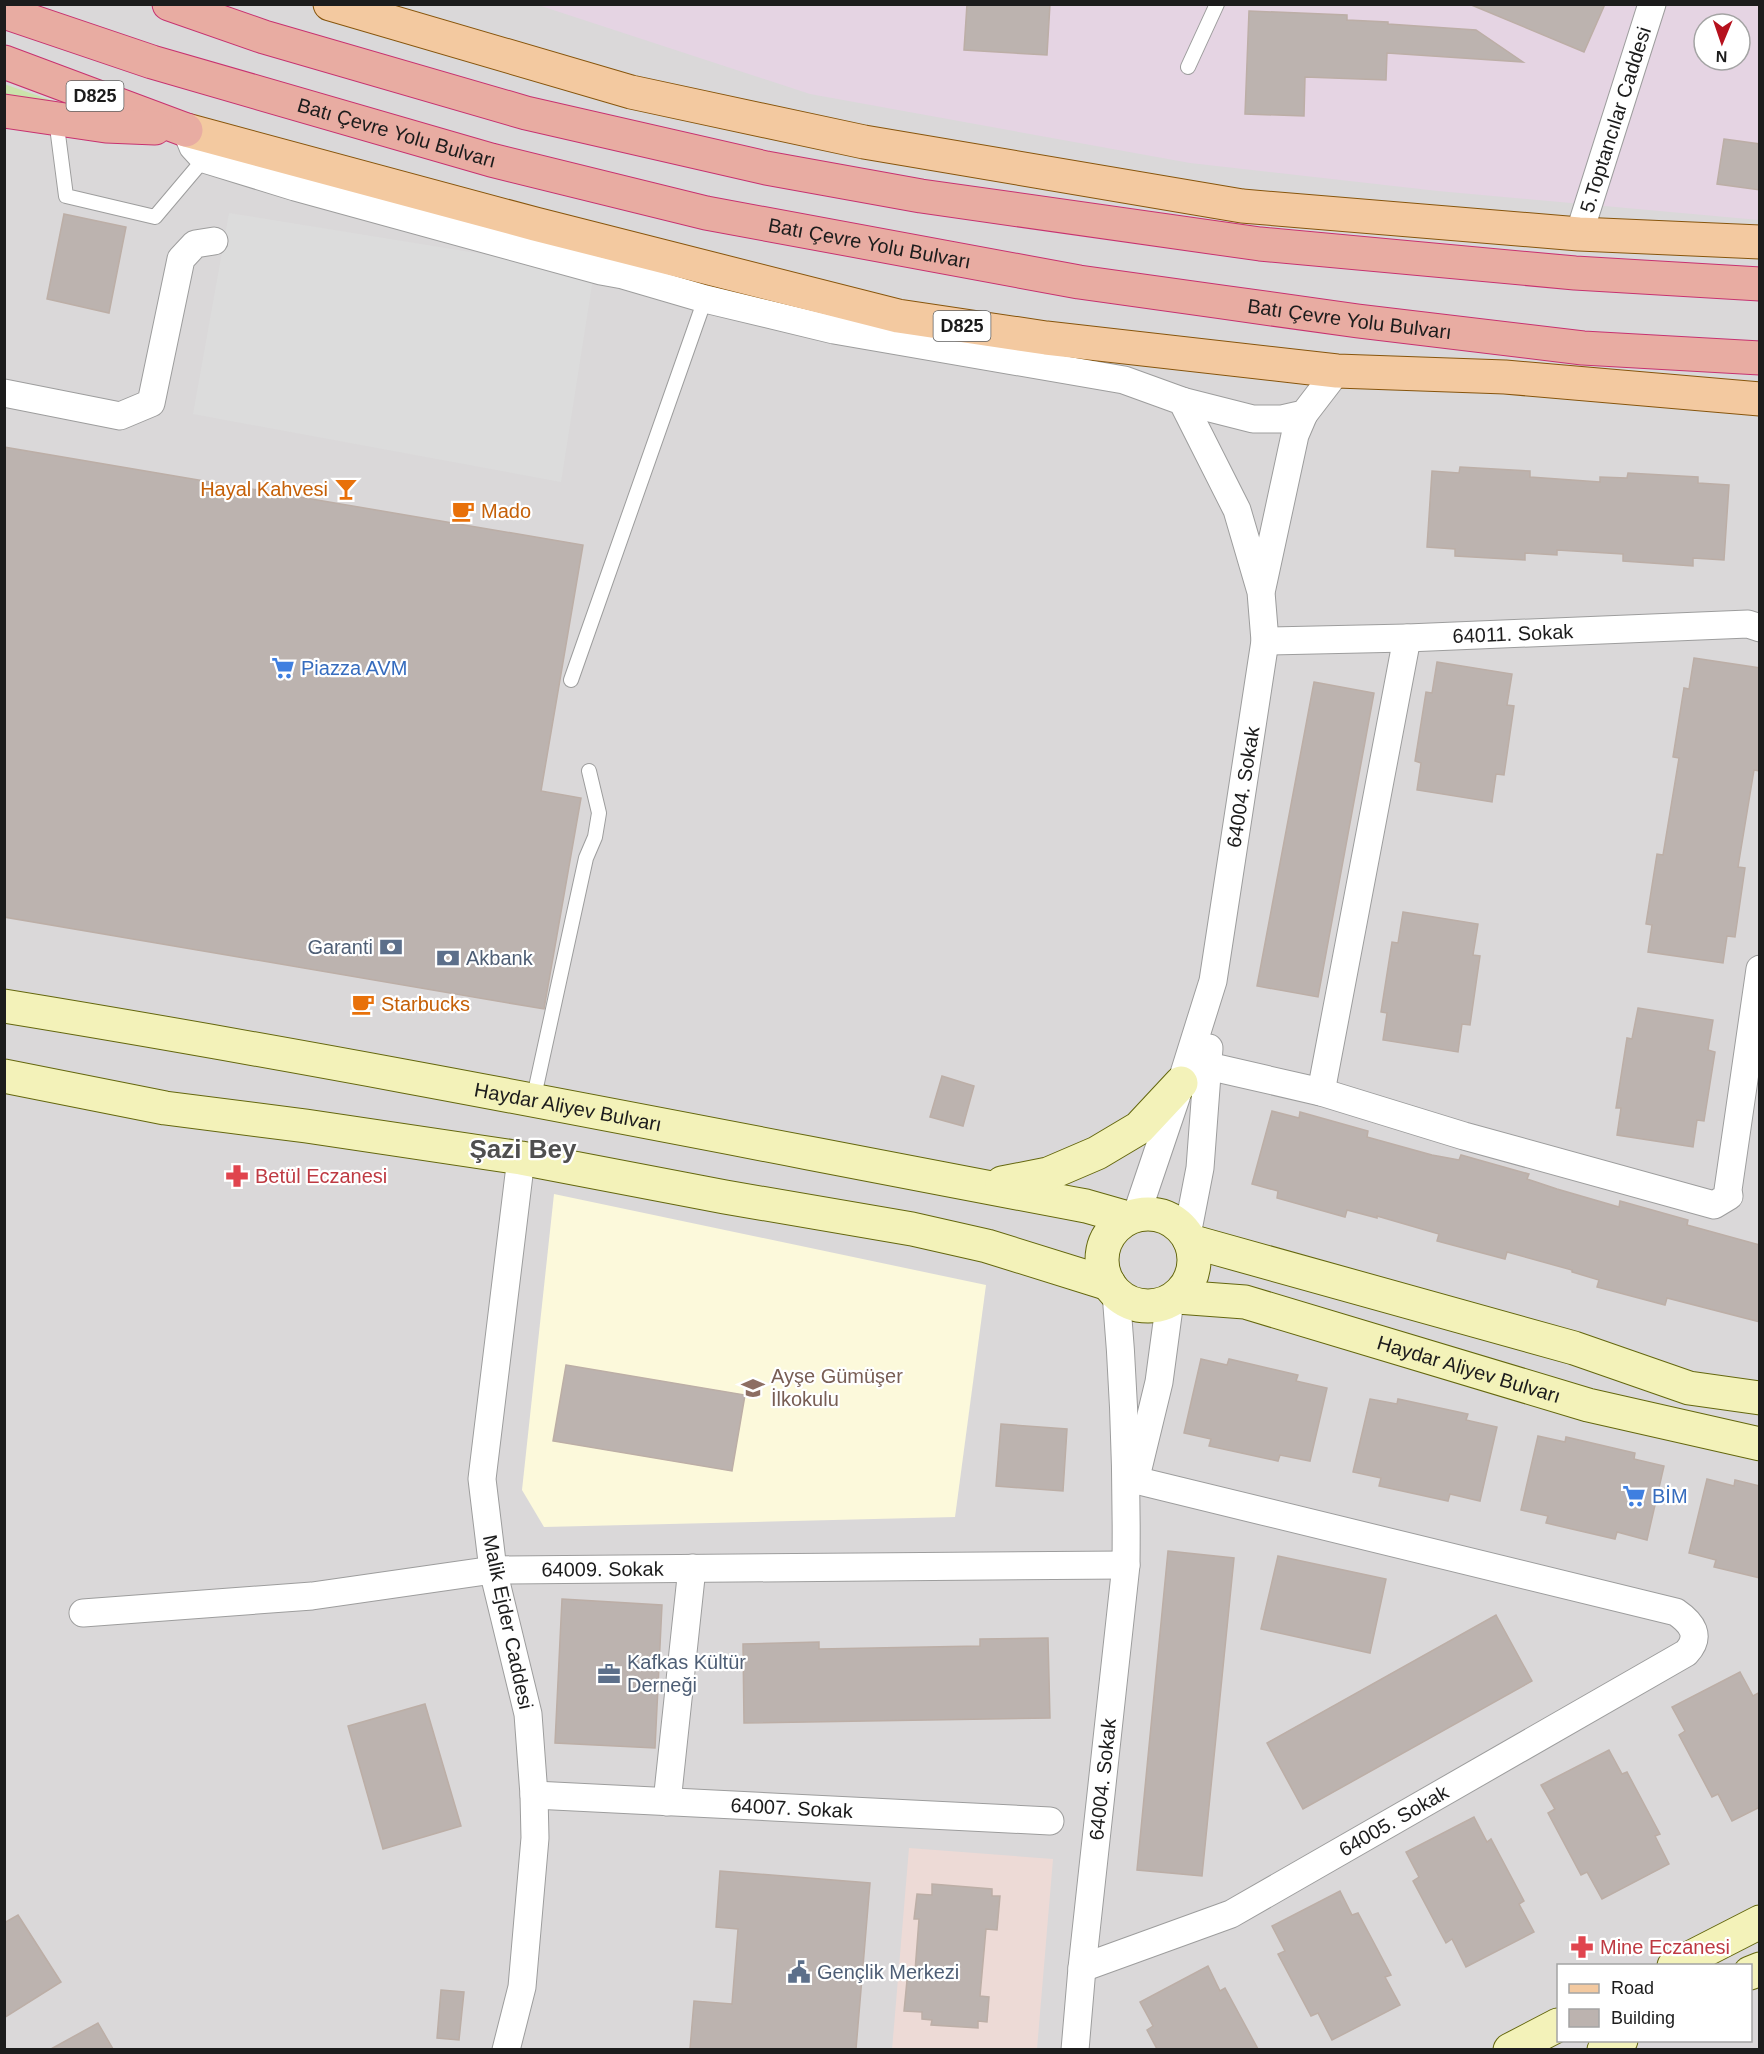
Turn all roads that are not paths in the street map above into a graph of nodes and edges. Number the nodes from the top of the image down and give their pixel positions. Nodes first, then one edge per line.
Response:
1 (169, 4) edge
2 (330, 4) edge
3 (1217, 4) edge
4 (1653, 4) edge
5 (4, 12) edge
6 (4, 62) edge
7 (1188, 68) dead end
8 (5, 111) edge
9 (56, 119) junction
10 (186, 130) junction
11 (204, 159) junction
12 (1579, 234) junction
13 (214, 241) dead end
14 (1760, 242) edge
15 (1760, 284) edge
16 (705, 299) junction
17 (1760, 358) edge
18 (1337, 371) junction
19 (4, 393) edge
20 (1760, 399) edge
21 (1182, 401) junction
22 (1304, 414) junction
23 (1261, 592) junction
24 (1760, 628) edge
25 (1407, 638) junction
26 (1265, 641) junction
27 (571, 680) dead end
28 (589, 771) dead end
29 (1760, 969) edge
30 (1213, 981) junction
31 (4, 1006) edge
32 (1208, 1066) junction
33 (4, 1076) edge
34 (1181, 1083) junction
35 (1322, 1092) junction
36 (533, 1101) junction
37 (521, 1158) junction
38 (984, 1186) junction
39 (1132, 1217) junction
40 (1189, 1238) junction
41 (1112, 1288) junction
42 (1174, 1298) junction
43 (1760, 1398) edge
44 (1760, 1444) edge
45 (1135, 1480) junction
46 (1127, 1511) junction
47 (1126, 1565) junction
48 (692, 1568) junction
49 (493, 1570) junction
50 (83, 1613) dead end
51 (534, 1795) junction
52 (667, 1802) junction
53 (1050, 1821) dead end
54 (1760, 1922) edge
55 (1676, 1964) edge
56 (1082, 1968) junction
57 (1557, 2026) edge
58 (506, 2049) edge
59 (1075, 2049) edge
60 (1510, 2049) edge

1 - 15 highway
2 - 12 main road
3 - 7 lane
4 - 12 street, 5.Toptancılar Caddesi
5 - 17 highway, Batı Çevre Yolu Bulvarı
6 - 10 highway, D825
8 - 9 highway
9 - 10 highway
9 - 11 lane
10 - 11 street
10 - 18 main road, D825
11 - 16 street
12 - 14 main road
13 - 19 street
16 - 21 street
16 - 27 lane
18 - 20 main road, D825
18 - 22 street
21 - 22 street
21 - 23 street
22 - 23 street
23 - 26 street, 64004. Sokak
24 - 25 street, 64011. Sokak
25 - 26 street, 64011. Sokak
25 - 35 street
26 - 30 street, 64004. Sokak
28 - 36 lane
29 - 35 street
30 - 32 street, 64004. Sokak
30 - 34 street, 64004. Sokak
31 - 36 main road, Haydar Aliyev Bulvarı
32 - 35 street
32 - 40 street, 64004. Sokak
33 - 37 main road
34 - 38 main road
34 - 39 street, 64004. Sokak
36 - 38 main road, Haydar Aliyev Bulvarı
37 - 41 main road
37 - 49 street, Malik Ejder Caddesi
38 - 39 main road, Haydar Aliyev Bulvarı
39 - 40 main road
39 - 41 main road
40 - 42 main road
40 - 43 main road
41 - 42 main road
41 - 46 street, 64004. Sokak
42 - 44 main road, Haydar Aliyev Bulvarı
42 - 45 street, 64004. Sokak
45 - 46 street, 64004. Sokak
45 - 56 street, 64005. Sokak
46 - 47 street, 64004. Sokak
47 - 48 street, 64009. Sokak
47 - 56 street, 64004. Sokak
48 - 49 street, 64009. Sokak
48 - 52 street
49 - 50 street, 64009. Sokak
49 - 51 street, Malik Ejder Caddesi
51 - 52 street, 64007. Sokak
51 - 58 street, Malik Ejder Caddesi
52 - 53 street, 64007. Sokak
54 - 55 main road
56 - 59 street, 64004. Sokak
57 - 60 main road

